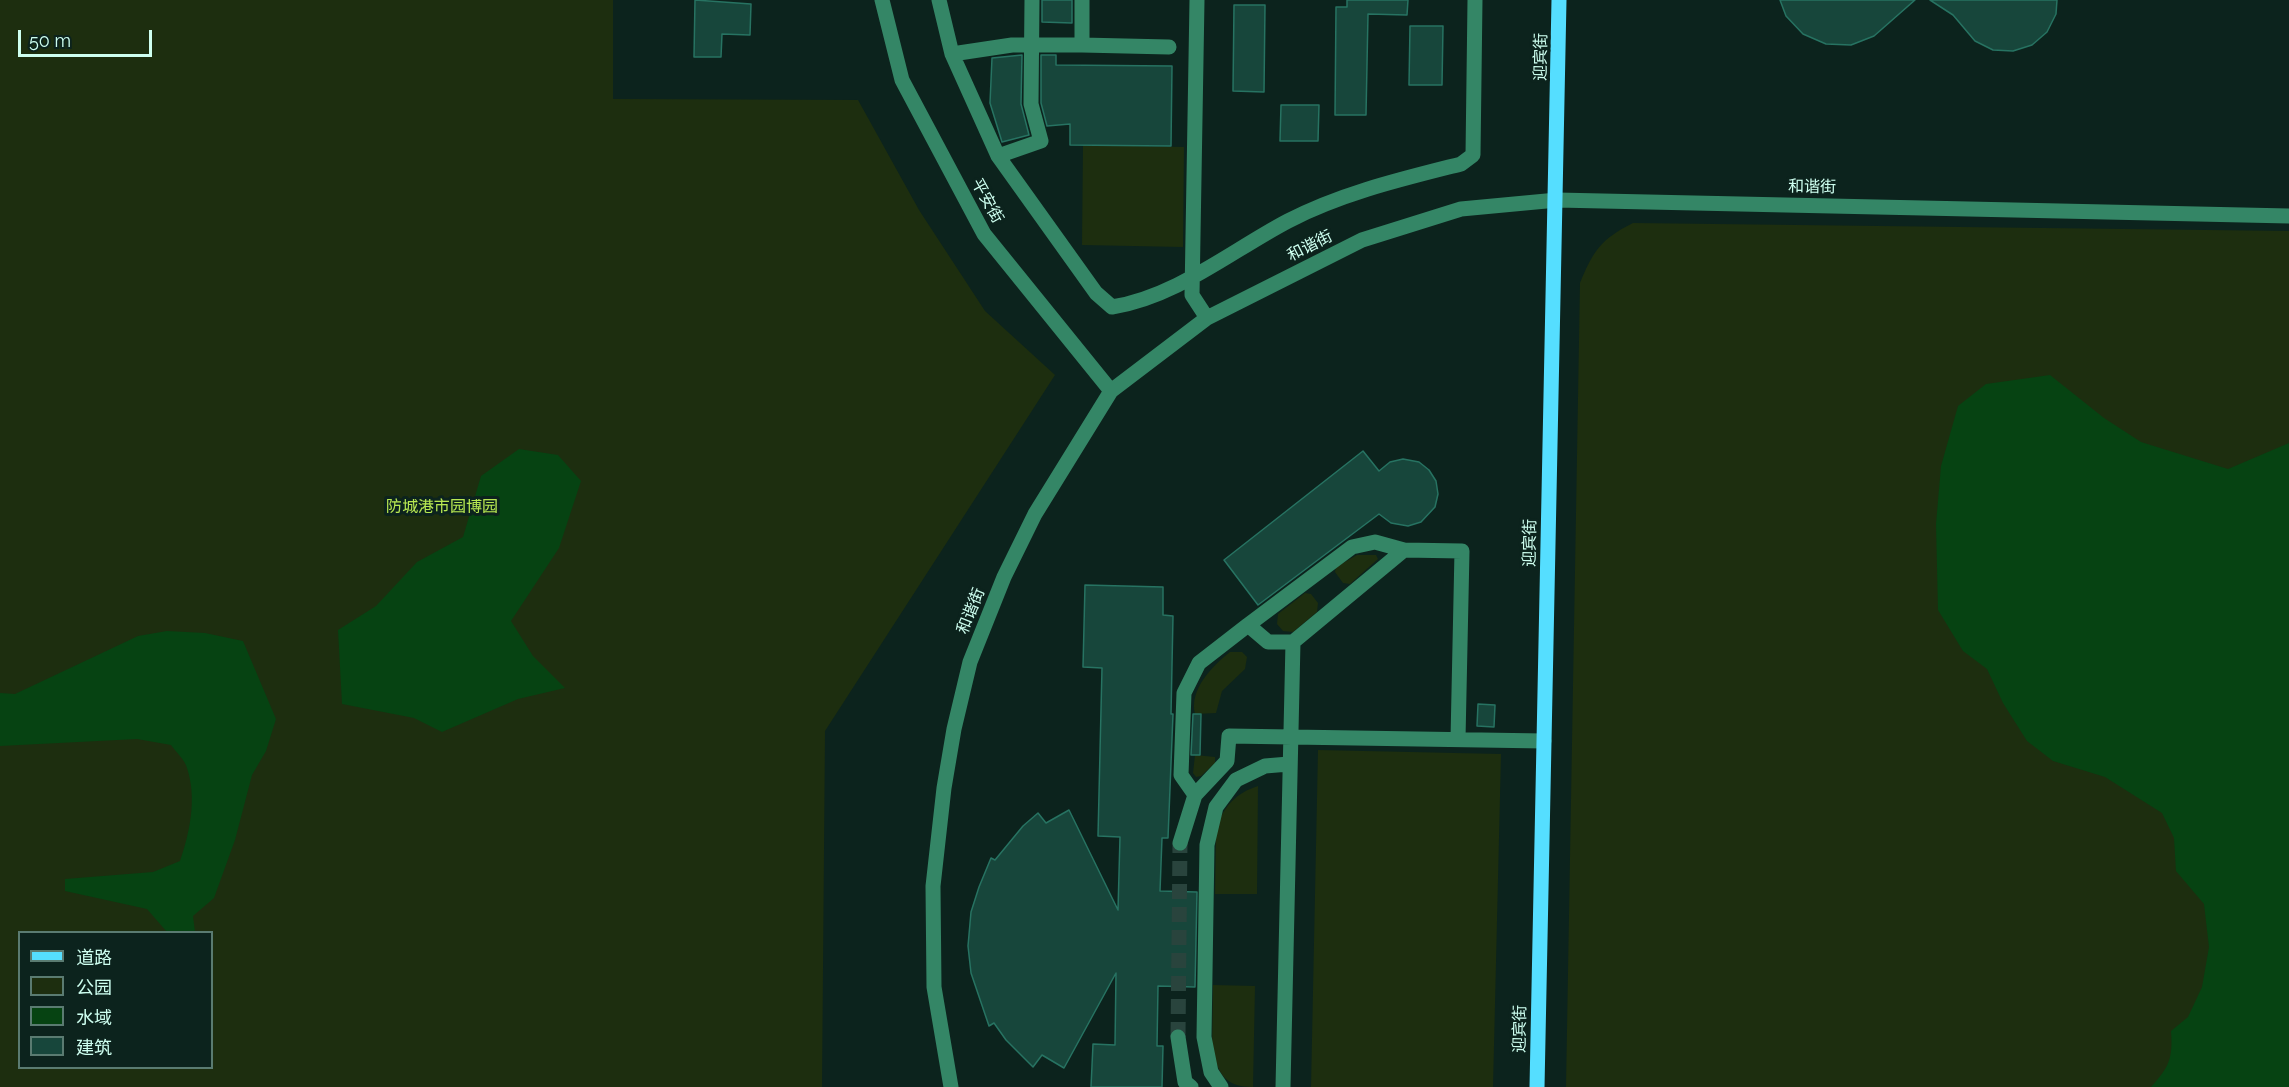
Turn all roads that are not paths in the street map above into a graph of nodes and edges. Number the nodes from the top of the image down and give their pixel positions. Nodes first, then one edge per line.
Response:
1 (882, 0) edge
2 (939, 0) edge
3 (1032, 0) edge
4 (1082, 0) edge
5 (1197, 0) edge
6 (1475, 0) edge
7 (1559, 0) edge
8 (1031, 45) junction
9 (1082, 45) junction
10 (1170, 47) dead end
11 (952, 54) junction
12 (998, 156) junction
13 (1557, 200) junction
14 (2289, 216) edge
15 (1192, 276) junction
16 (1207, 318) junction
17 (1111, 391) junction
18 (1404, 550) junction
19 (1248, 625) junction
20 (1293, 642) junction
21 (1290, 737) junction
22 (1458, 739) junction
23 (1544, 741) junction
24 (1288, 764) junction
25 (1195, 795) junction
26 (1180, 843) tunnel mouth
27 (1178, 1037) tunnel mouth
28 (1187, 1085) edge
29 (951, 1087) edge
30 (1221, 1087) edge
31 (1283, 1087) edge
32 (1537, 1087) edge

1 - 17 street, 平安街
2 - 11 street
3 - 8 street
4 - 9 street
5 - 15 street
6 - 15 street
7 - 13 main road, 迎宾街
8 - 9 street
8 - 11 street
8 - 12 street
9 - 10 street
11 - 12 street
12 - 15 street
13 - 14 street, 和谐街
13 - 16 street, 和谐街
13 - 23 main road, 迎宾街
15 - 16 street
16 - 17 street, 和谐街
17 - 29 street, 和谐街
18 - 19 street
18 - 20 street
18 - 22 street
19 - 20 street
19 - 25 street
20 - 21 street
21 - 22 street
21 - 24 street
21 - 25 street
22 - 23 street
23 - 32 main road, 迎宾街
24 - 30 street
24 - 31 street
25 - 26 street
27 - 28 street

